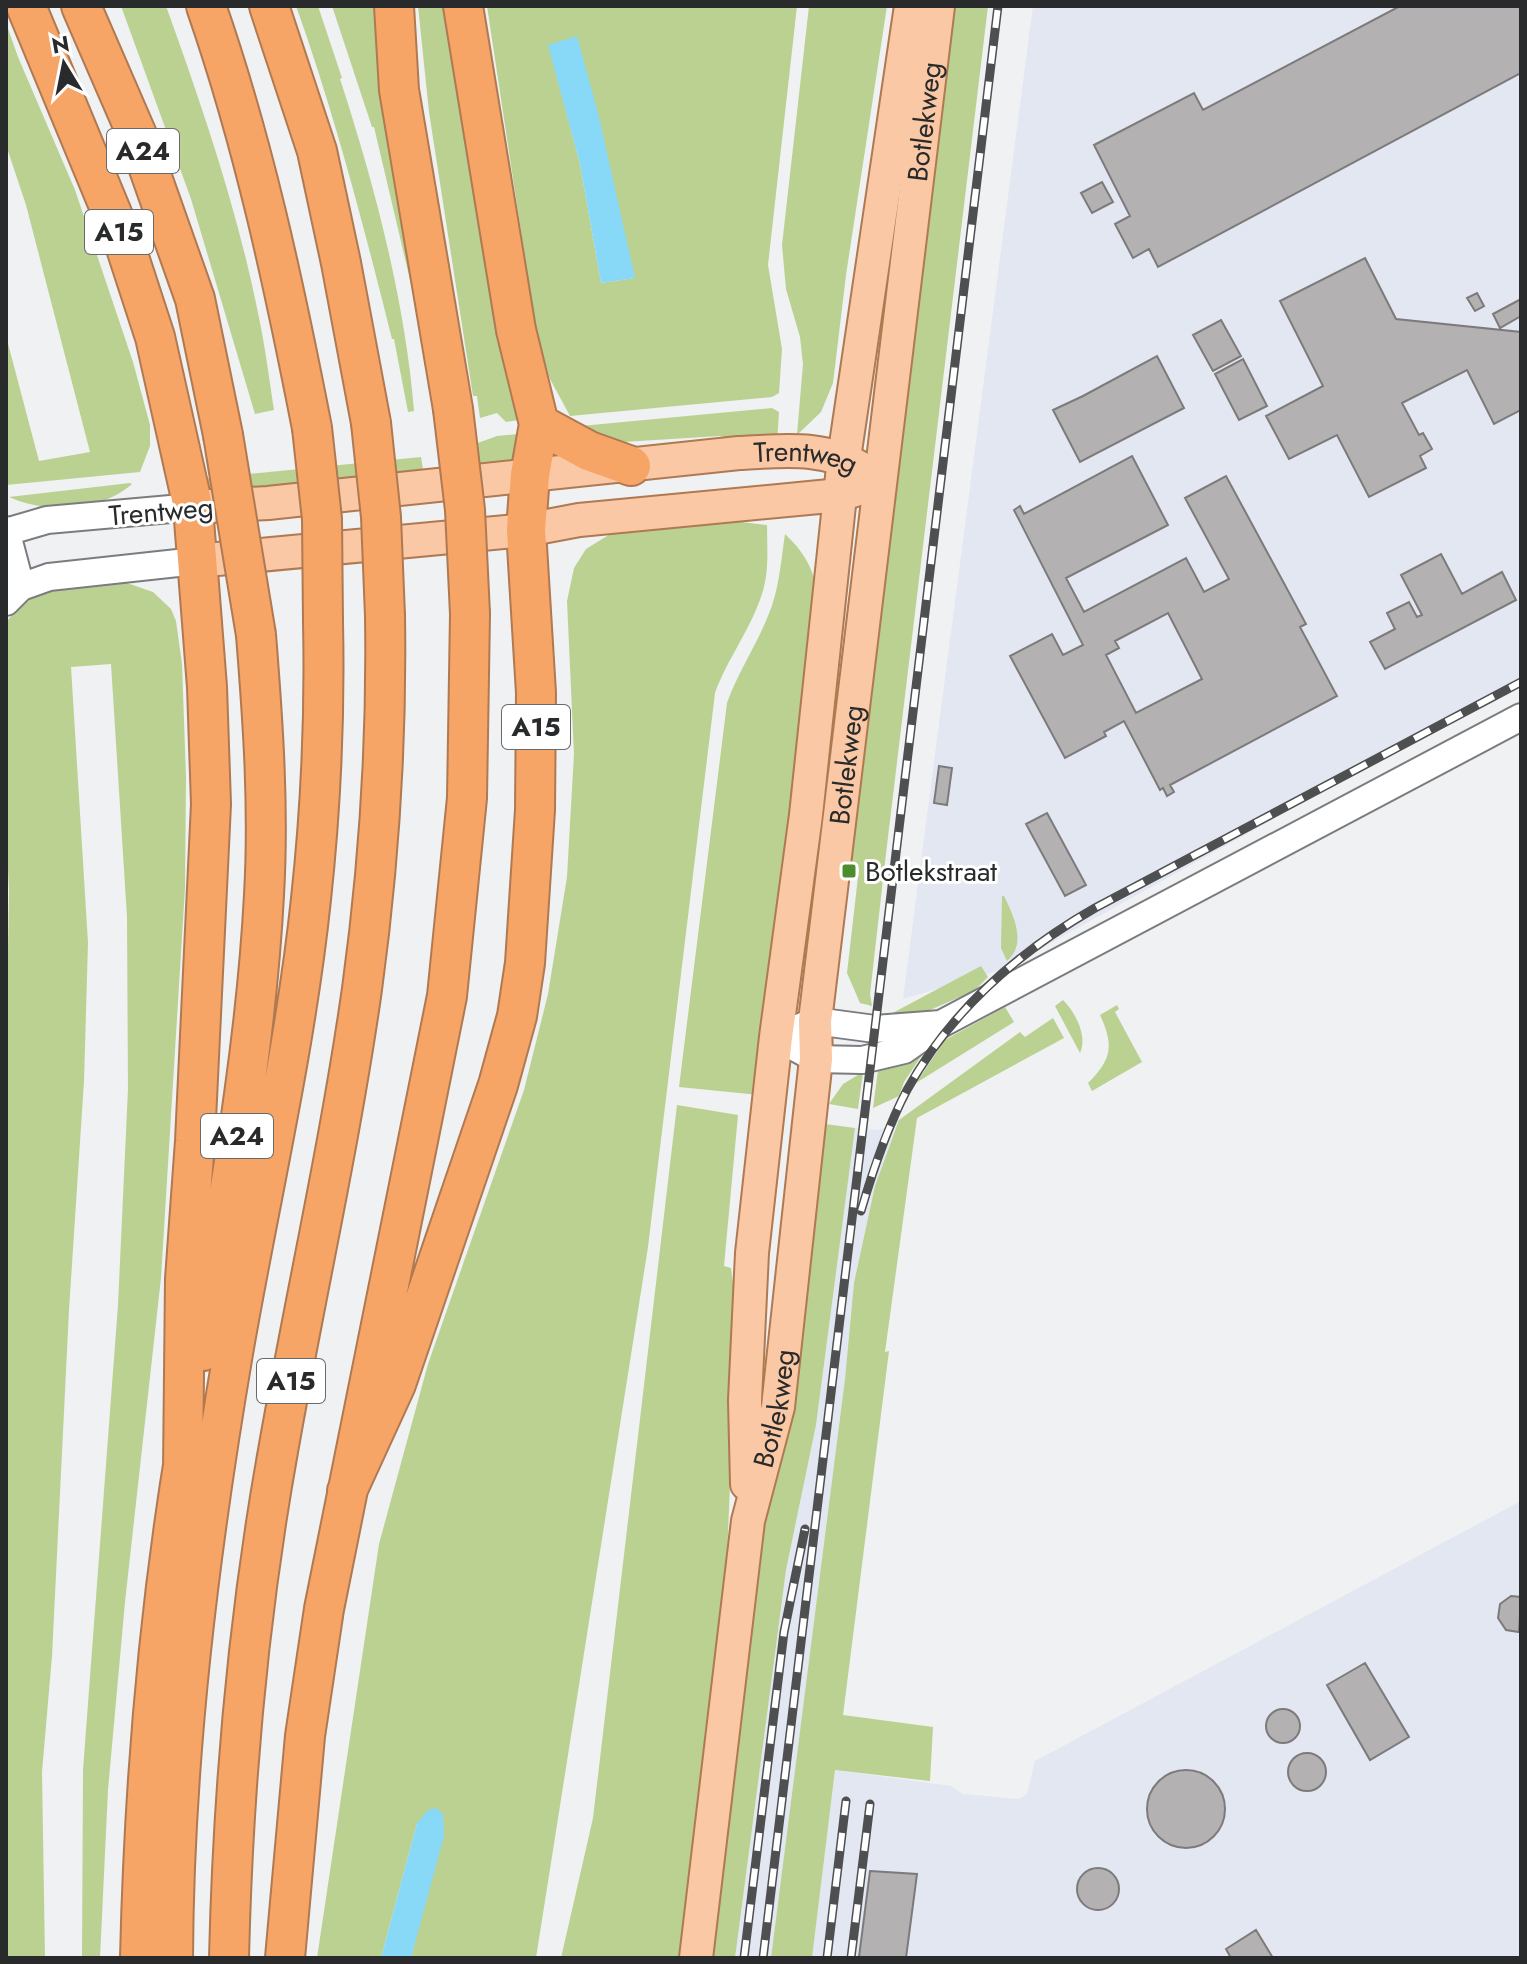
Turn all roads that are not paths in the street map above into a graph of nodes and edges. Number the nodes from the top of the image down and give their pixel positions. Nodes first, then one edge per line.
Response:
1 (26, 6) edge
2 (81, 6) edge
3 (206, 6) edge
4 (269, 6) edge
5 (394, 6) edge
6 (463, 6) edge
7 (911, 6) edge
8 (938, 6) edge
9 (539, 424) junction
10 (844, 458) junction
11 (631, 466) junction
12 (530, 475) junction
13 (880, 481) junction
14 (840, 495) junction
15 (193, 507) junction
16 (526, 530) junction
17 (6, 532) edge
18 (196, 561) junction
19 (11, 587) edge
20 (1521, 717) edge
21 (815, 1021) junction
22 (941, 1024) junction
23 (776, 1037) junction
24 (816, 1059) junction
25 (183, 1470) junction
26 (347, 1491) junction
27 (748, 1521) junction
28 (140, 1958) edge
29 (173, 1958) edge
30 (229, 1958) edge
31 (285, 1958) edge
32 (696, 1958) edge

1 - 15 highway, A15
2 - 25 highway, A24, bridge
3 - 29 highway, A15, bridge
4 - 30 highway, A15, bridge
5 - 26 highway, A15, bridge
6 - 9 highway, A15
7 - 10 main road, Botlekweg
8 - 13 main road, Botlekweg
9 - 11 highway
9 - 12 highway, A15
10 - 11 main road, Trentweg
10 - 13 main road, Trentweg
10 - 14 main road, Botlekweg
11 - 12 main road, Trentweg
12 - 15 main road, Trentweg
12 - 16 highway, A15
13 - 14 main road, Trentweg
13 - 21 main road, Botlekweg
14 - 16 main road, Trentweg
14 - 23 main road, Botlekweg
15 - 17 street, Trentweg
15 - 18 highway, A15
16 - 18 main road, Trentweg
16 - 26 highway, A15
17 - 19 street
18 - 19 street, Trentweg
18 - 25 highway, A15
20 - 22 street
21 - 22 street
21 - 23 street
21 - 24 main road, Botlekweg
22 - 24 street
23 - 24 street
23 - 27 main road, Botlekweg
24 - 27 main road, Botlekweg
25 - 28 highway, A15
26 - 31 highway, A15
27 - 32 main road, Botlekweg

